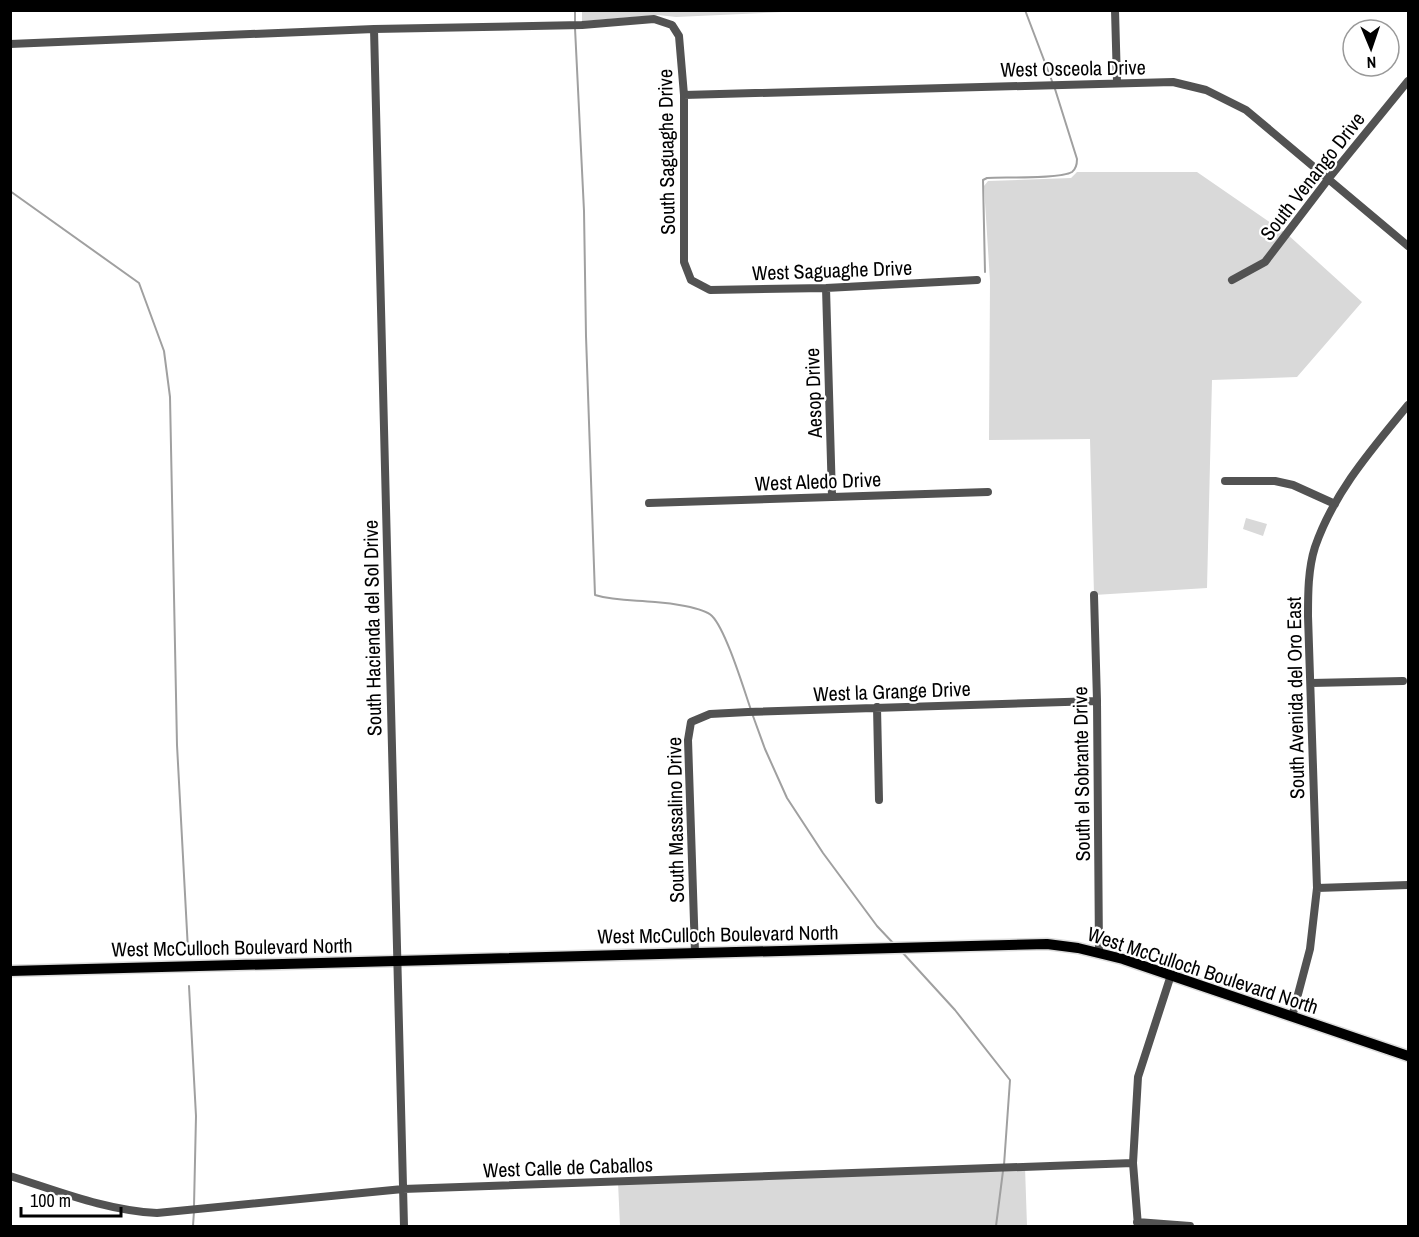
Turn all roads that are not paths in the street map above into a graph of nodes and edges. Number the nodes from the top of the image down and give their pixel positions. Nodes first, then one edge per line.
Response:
1 (1115, 10) edge
2 (374, 29) junction
3 (10, 44) edge
4 (1408, 81) edge
5 (1117, 82) junction
6 (684, 95) junction
7 (1329, 178) junction
8 (1408, 246) edge
9 (691, 280) joint
10 (977, 280) dead end
11 (1232, 280) dead end
12 (826, 288) junction
13 (1408, 408) edge
14 (1225, 481) dead end
15 (988, 492) dead end
16 (832, 497) junction
17 (649, 503) dead end
18 (1335, 504) junction
19 (1094, 595) dead end
20 (1403, 681) dead end
21 (1311, 683) junction
22 (1097, 701) junction
23 (877, 707) junction
24 (691, 722) joint
25 (879, 800) dead end
26 (1408, 885) edge
27 (1317, 888) junction
28 (695, 952) junction
29 (1099, 952) junction
30 (397, 961) junction
31 (10, 971) edge
32 (1171, 975) junction
33 (1292, 1017) junction
34 (1408, 1056) edge
35 (1133, 1163) junction
36 (10, 1176) edge
37 (403, 1189) junction
38 (1138, 1224) edge
39 (404, 1227) edge
40 (1190, 1227) edge

1 - 5 street
2 - 3 street
2 - 6 street, South Saguaghe Drive
2 - 30 street, South Hacienda del Sol Drive
4 - 7 street, South Venango Drive
5 - 6 street, West Osceola Drive
5 - 7 street, West Osceola Drive
6 - 9 street, South Saguaghe Drive
7 - 8 street, West Osceola Drive
7 - 11 street, South Venango Drive
9 - 12 street, West Saguaghe Drive
10 - 12 street, West Saguaghe Drive
12 - 16 street, Aesop Drive
13 - 18 street, South Avenida del Oro East
14 - 18 street
15 - 16 street, West Aledo Drive
16 - 17 street, West Aledo Drive
18 - 21 street, South Avenida del Oro East
19 - 22 street, South el Sobrante Drive
20 - 21 street
21 - 27 street, South Avenida del Oro East
22 - 23 street, West la Grange Drive
22 - 29 street, South el Sobrante Drive
23 - 24 street, West la Grange Drive
23 - 25 street
24 - 28 street, South Massalino Drive
26 - 27 street
27 - 33 street, South Avenida del Oro East
28 - 29 main road, West McCulloch Boulevard North
28 - 30 main road, West McCulloch Boulevard North
29 - 32 main road, West McCulloch Boulevard North
30 - 31 main road, West McCulloch Boulevard North
30 - 37 street, South Hacienda del Sol Drive
32 - 33 main road, West McCulloch Boulevard North
32 - 35 street
33 - 34 main road, West McCulloch Boulevard North
35 - 37 street, West Calle de Caballos
35 - 38 street
36 - 37 street, West Calle de Caballos
37 - 39 street, South Hacienda del Sol Drive
38 - 40 street

